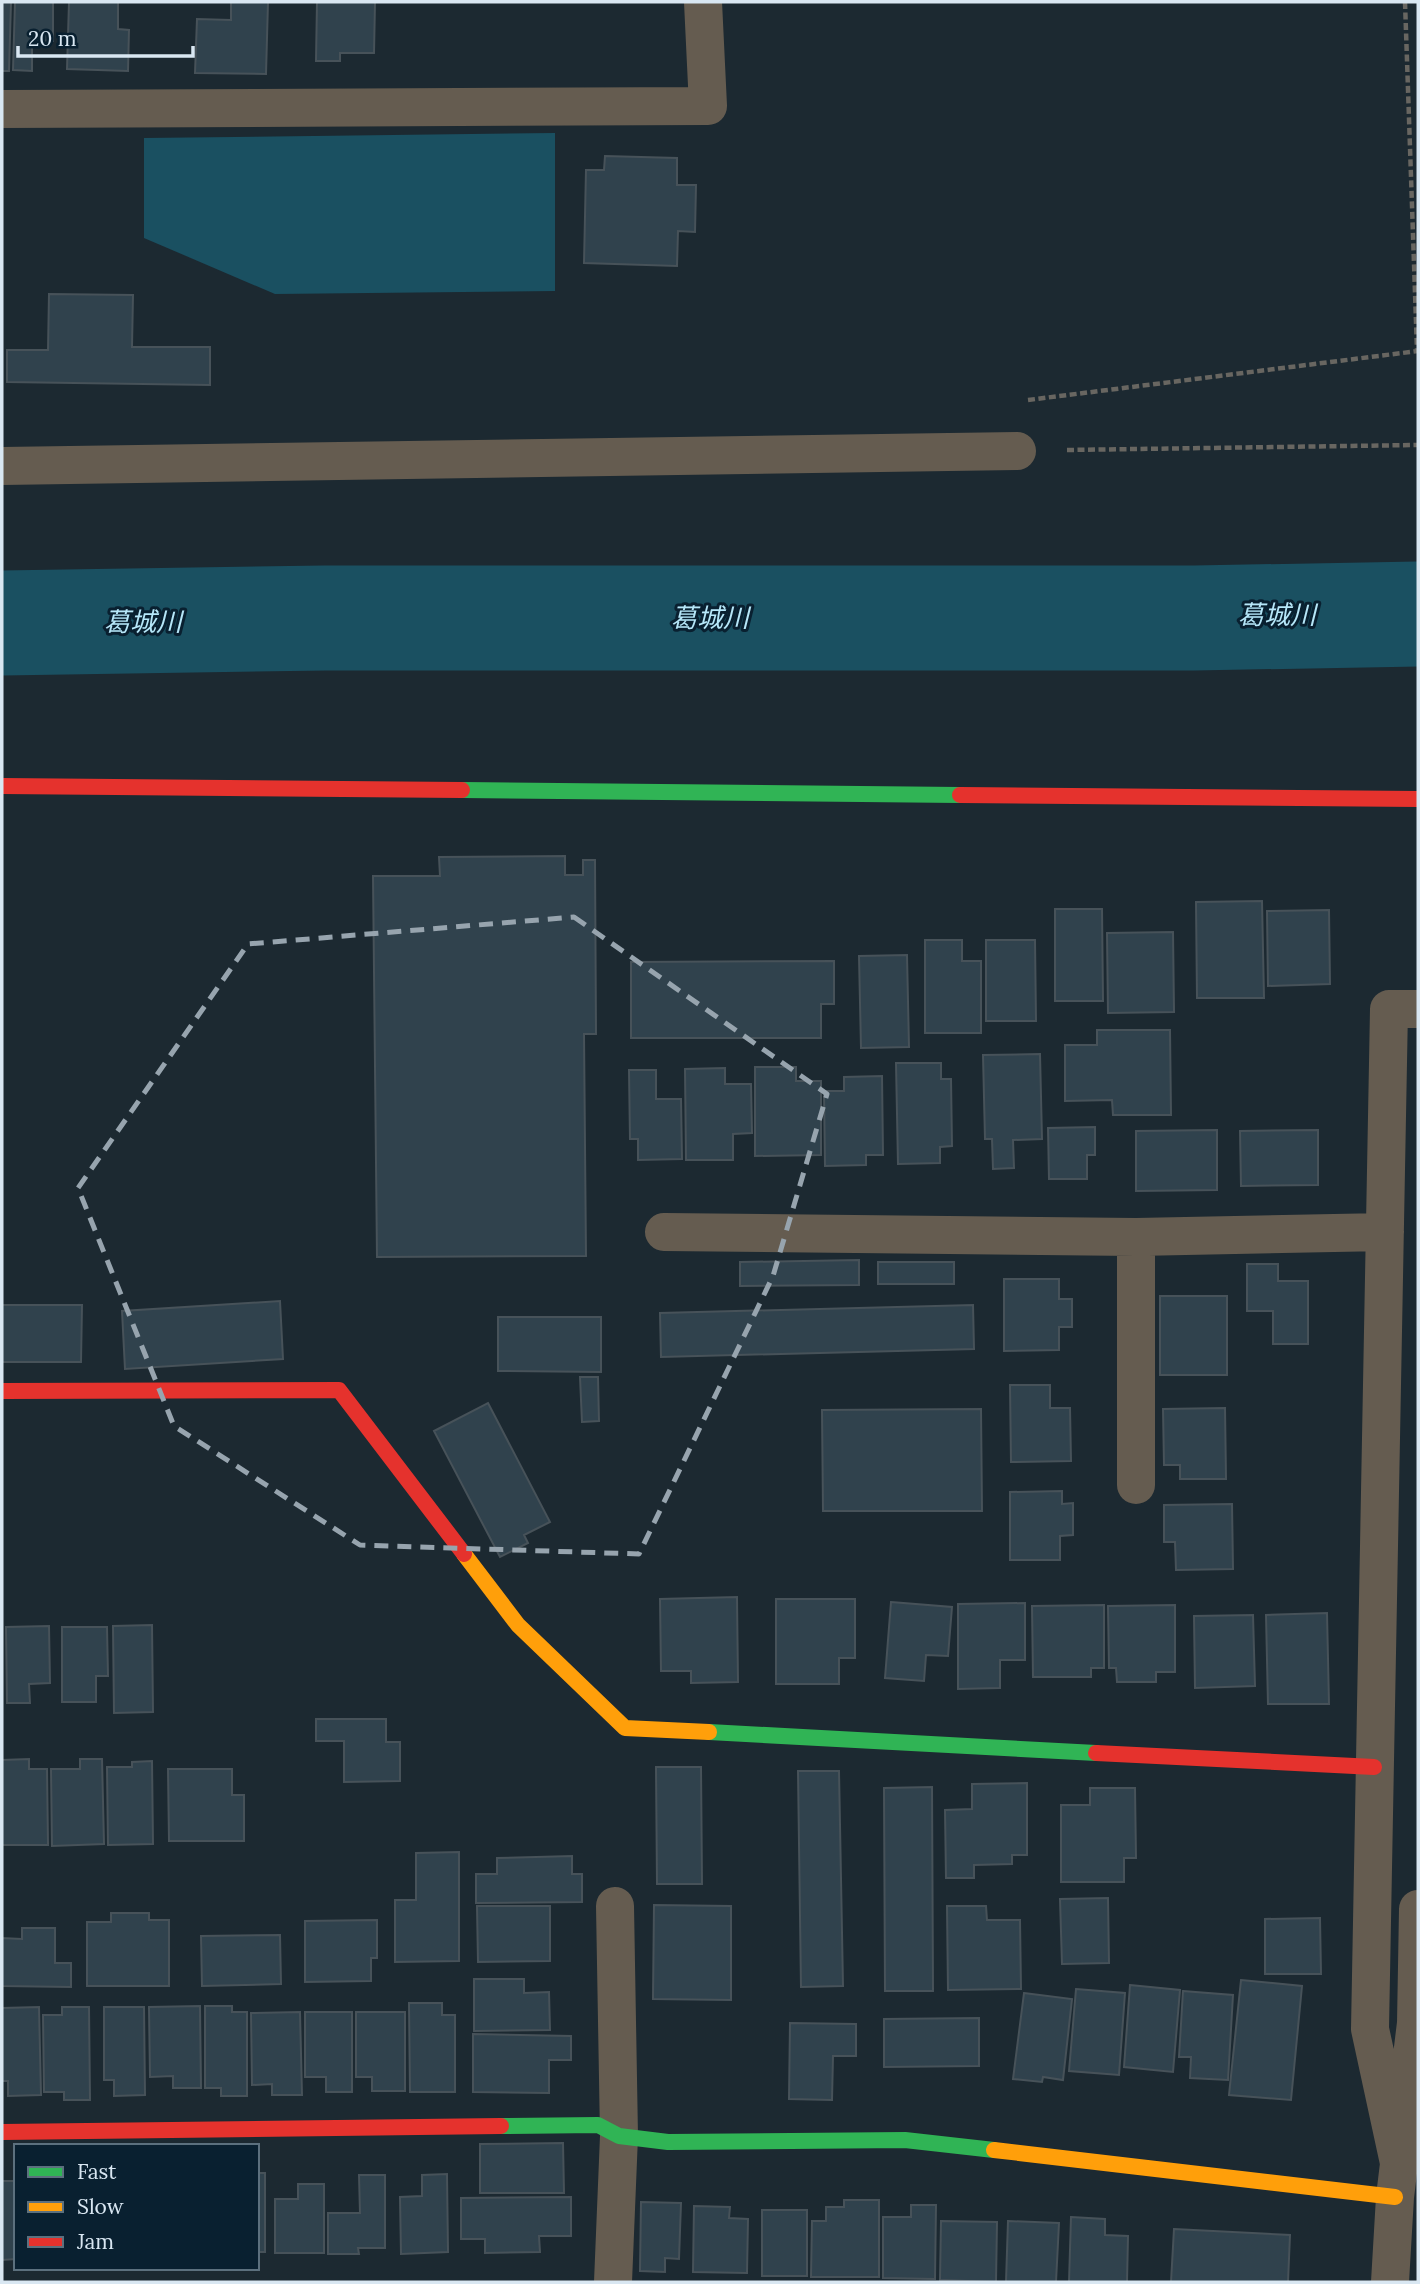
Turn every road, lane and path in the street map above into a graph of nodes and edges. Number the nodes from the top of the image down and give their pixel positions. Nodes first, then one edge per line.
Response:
1 (703, 2) edge
2 (1405, 2) edge
3 (2, 109) edge
4 (1418, 351) edge
5 (1418, 445) edge
6 (1017, 451) joint
7 (2, 466) edge
8 (2, 786) edge
9 (1418, 799) edge
10 (1418, 1009) edge
11 (664, 1232) dead end
12 (1385, 1232) junction
13 (1136, 1237) junction
14 (2, 1391) edge
15 (1136, 1485) dead end
16 (1374, 1767) junction
17 (615, 1906) dead end
18 (1418, 1909) edge
19 (2, 2132) edge
20 (619, 2136) junction
21 (1396, 2180) junction
22 (613, 2282) edge
23 (1390, 2282) edge

1 - 3 street
2 - 4 path
5 - 6 path
6 - 7 street
8 - 9 street
10 - 12 street
11 - 13 street
12 - 13 street
12 - 16 street
13 - 15 street
14 - 16 street
16 - 21 street
17 - 20 street
18 - 21 street
19 - 20 street
20 - 21 street
20 - 22 street
21 - 23 street

